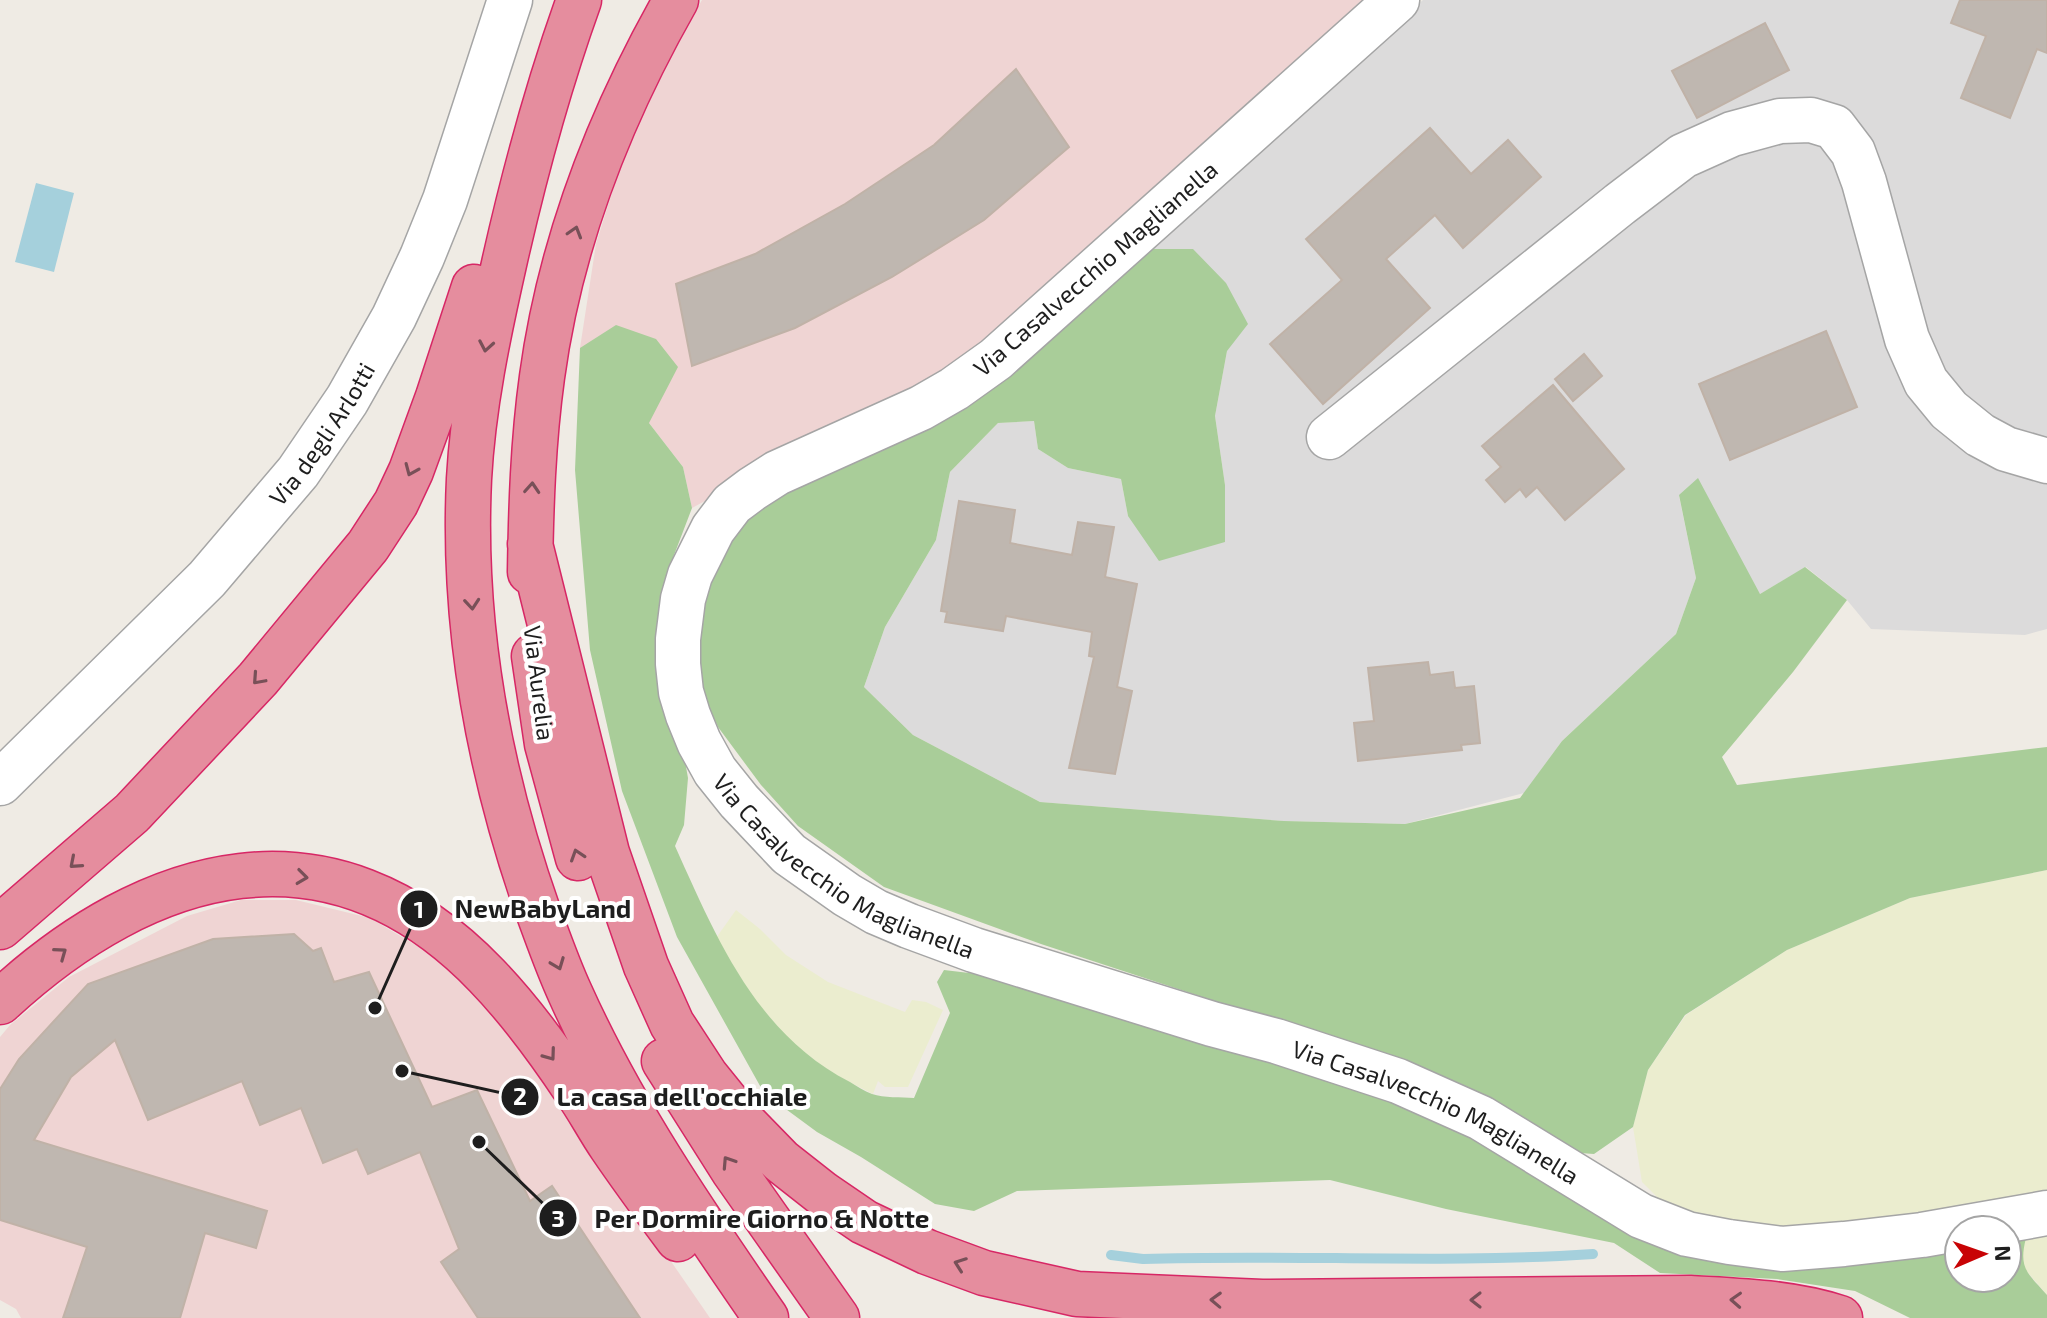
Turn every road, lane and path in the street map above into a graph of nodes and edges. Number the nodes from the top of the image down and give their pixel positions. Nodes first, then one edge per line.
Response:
1 (510, 0) edge
2 (579, 0) edge
3 (676, 0) edge
4 (1397, 0) edge
5 (555, 71) junction
6 (1329, 437) dead end
7 (2047, 461) edge
8 (530, 544) junction
9 (0, 783) edge
10 (0, 927) edge
11 (0, 1002) edge
12 (2047, 1213) edge
13 (737, 1318) edge
14 (766, 1318) edge
15 (837, 1318) edge
16 (1840, 1318) edge

1 - 9 street, Via degli Arlotti
2 - 5 highway
8 -> 3 highway, Via Aurelia
4 - 12 street, Via Casalvecchio Maglianella
5 -> 10 highway
5 -> 14 highway
6 - 7 street
15 -> 8 highway, Via Aurelia
16 -> 8 highway
11 -> 13 highway

